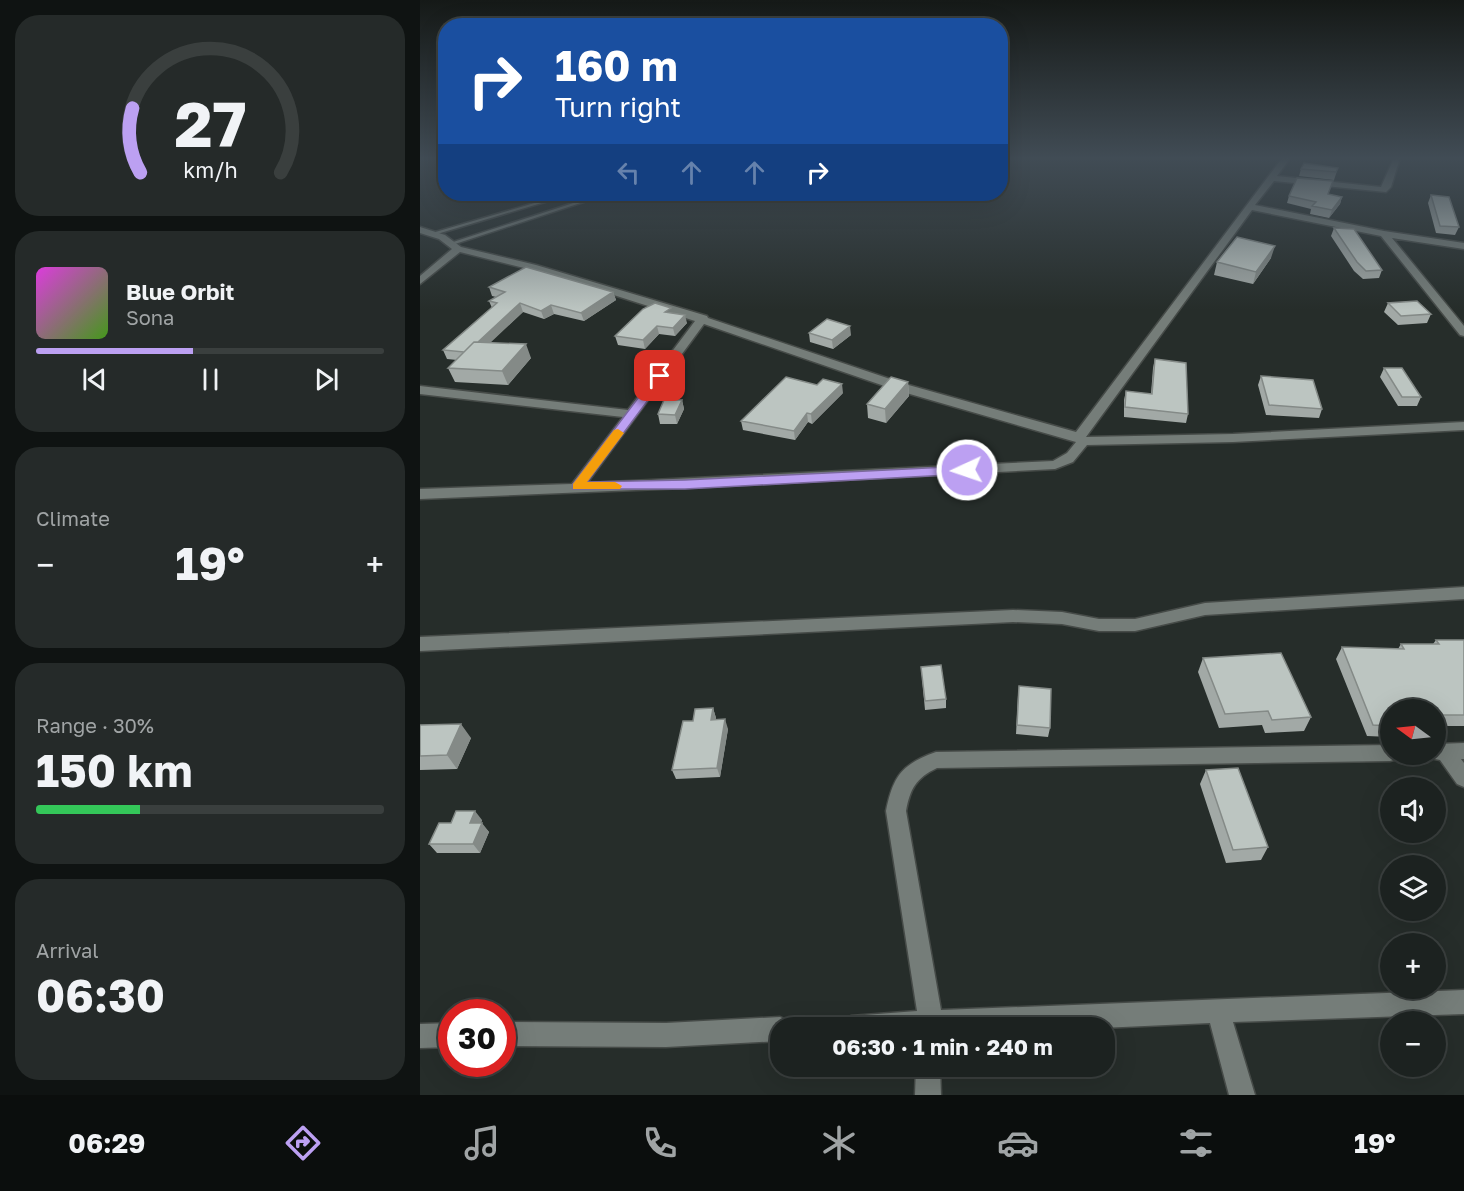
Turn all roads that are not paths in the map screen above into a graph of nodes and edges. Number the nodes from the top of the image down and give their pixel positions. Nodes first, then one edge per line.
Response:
1 (520, 208) edge
2 (565, 208) edge
3 (1249, 208) edge
4 (1255, 208) edge
5 (420, 230) edge
6 (435, 233) junction
7 (1384, 234) junction
8 (456, 246) junction
9 (1464, 246) edge
10 (420, 281) edge
11 (703, 318) junction
12 (1464, 333) edge
13 (420, 390) edge
14 (632, 414) junction
15 (1464, 426) edge
16 (1081, 439) junction
17 (577, 487) junction
18 (420, 494) edge
19 (1464, 593) edge
20 (420, 644) edge
21 (1448, 752) edge
22 (1380, 753) edge
23 (1464, 778) edge
24 (1464, 1002) edge
25 (1218, 1011) junction
26 (929, 1017) edge
27 (1095, 1017) edge
28 (770, 1030) edge
29 (516, 1034) edge
30 (438, 1035) edge
31 (420, 1036) edge
32 (928, 1077) edge
33 (928, 1095) edge
34 (1242, 1095) edge

1 - 6 lane
2 - 8 lane
3 - 16 street
4 - 7 street
5 - 6 street
6 - 8 street
7 - 9 street
7 - 12 street
8 - 10 street
8 - 11 street
11 - 14 street
11 - 16 street
13 - 14 street
14 - 17 street
15 - 16 street
16 - 17 street
17 - 18 street
19 - 20 street
21 - 23 street
22 - 26 street
24 - 25 street
25 - 27 street
25 - 34 street
28 - 29 street
30 - 31 street
32 - 33 street

